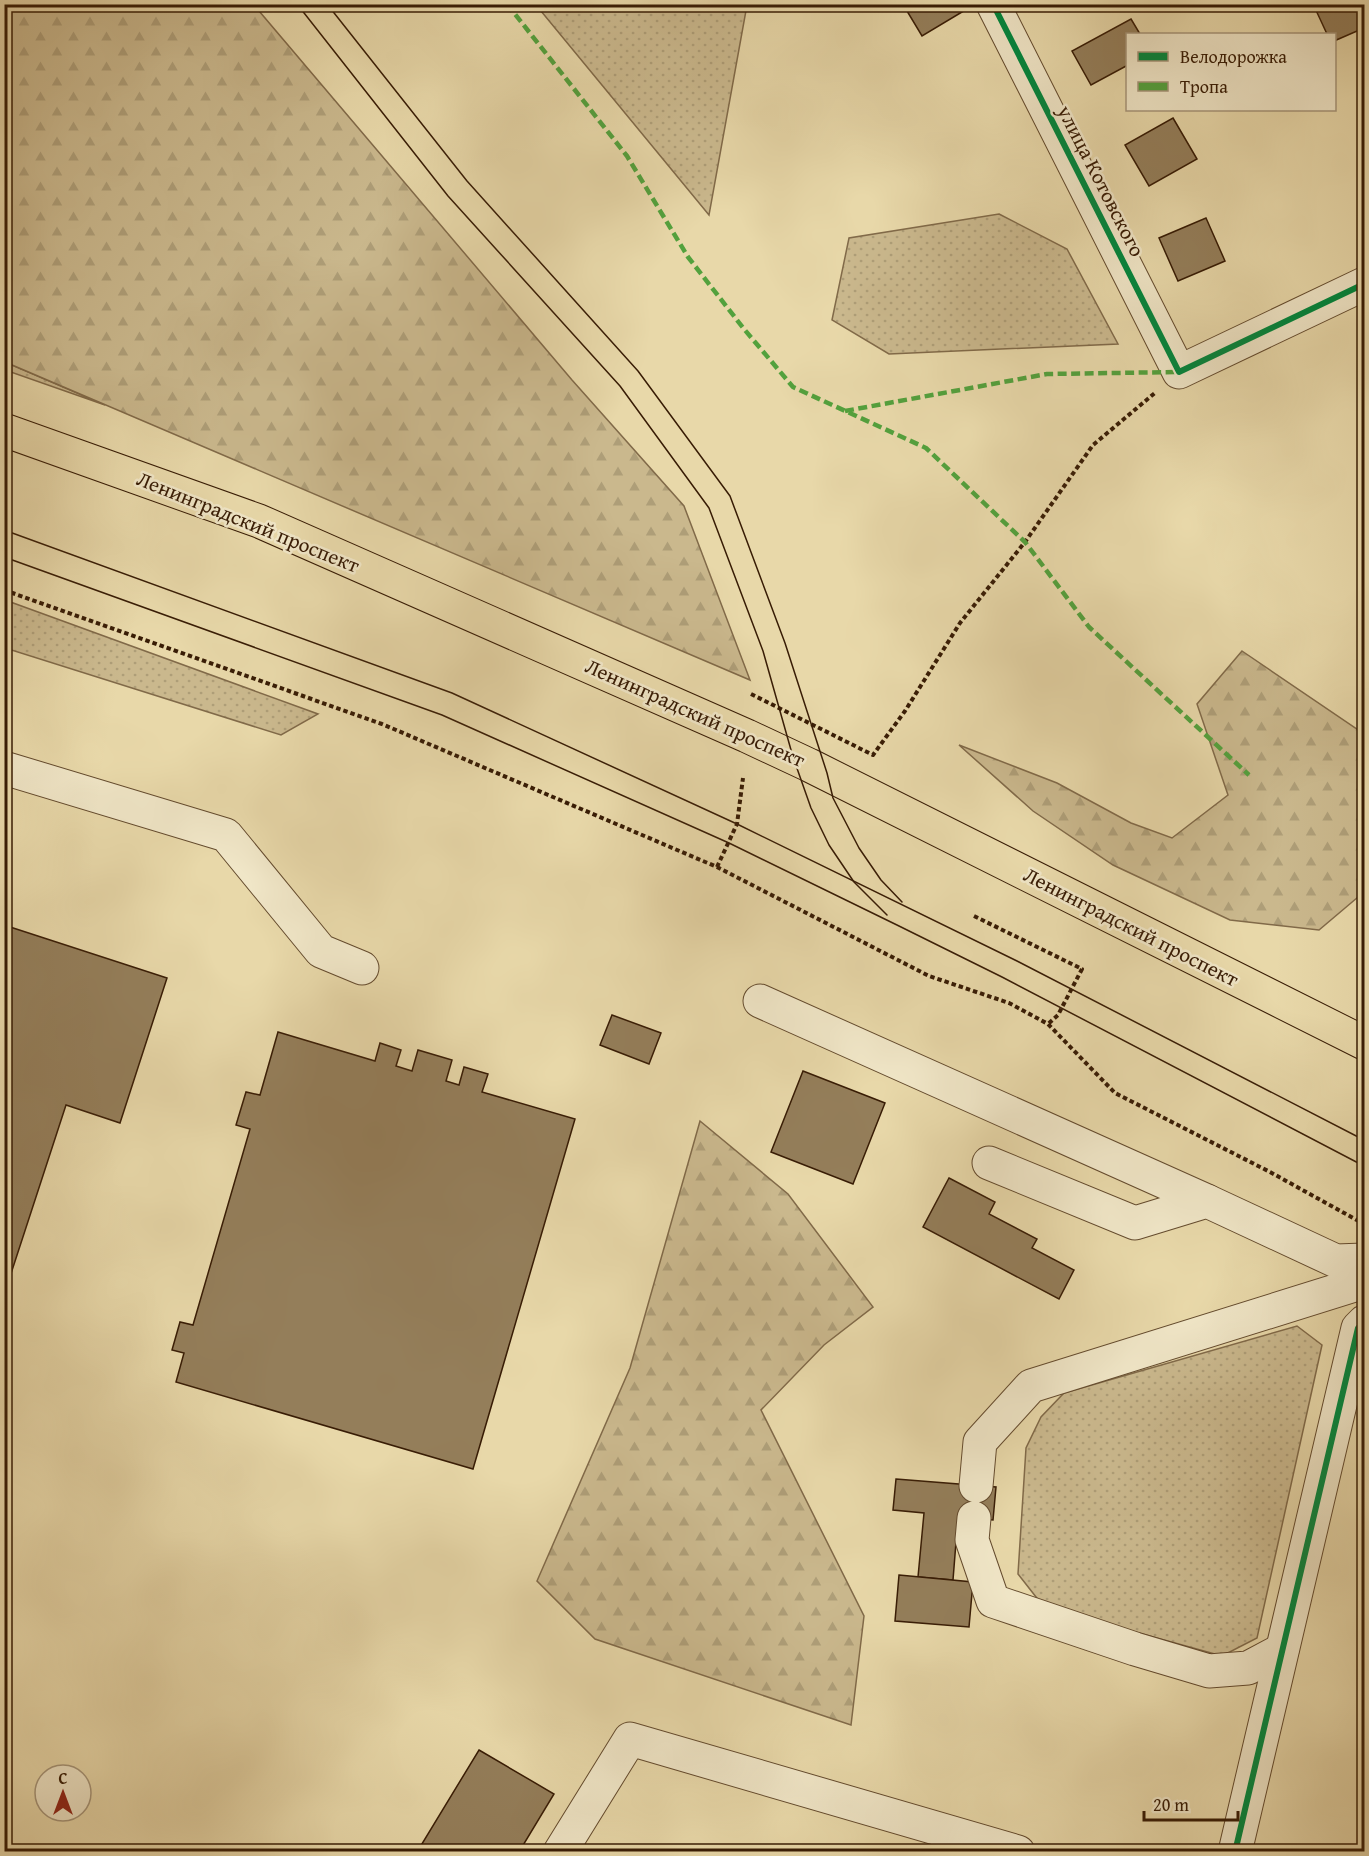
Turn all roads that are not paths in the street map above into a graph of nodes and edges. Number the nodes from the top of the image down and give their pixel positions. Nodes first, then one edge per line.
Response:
1 (993, 4) edge
2 (1365, 284) edge
3 (4, 430) edge
4 (4, 768) edge
5 (362, 968) dead end
6 (760, 1001) dead end
7 (1365, 1043) edge
8 (989, 1163) dead end
9 (1207, 1201) junction
10 (1365, 1260) edge
11 (1365, 1282) edge
12 (1365, 1322) edge
13 (976, 1486) dead end
14 (974, 1518) dead end
15 (1282, 1650) junction
16 (560, 1851) edge
17 (1018, 1851) edge
18 (1235, 1851) edge

1 - 2 street, улица Котовского
3 - 7 main road, Ленинградский проспект
4 - 5 street
6 - 9 street
8 - 9 street
9 - 10 street
11 - 13 street
12 - 15 street
14 - 15 street
15 - 18 street
16 - 17 street

